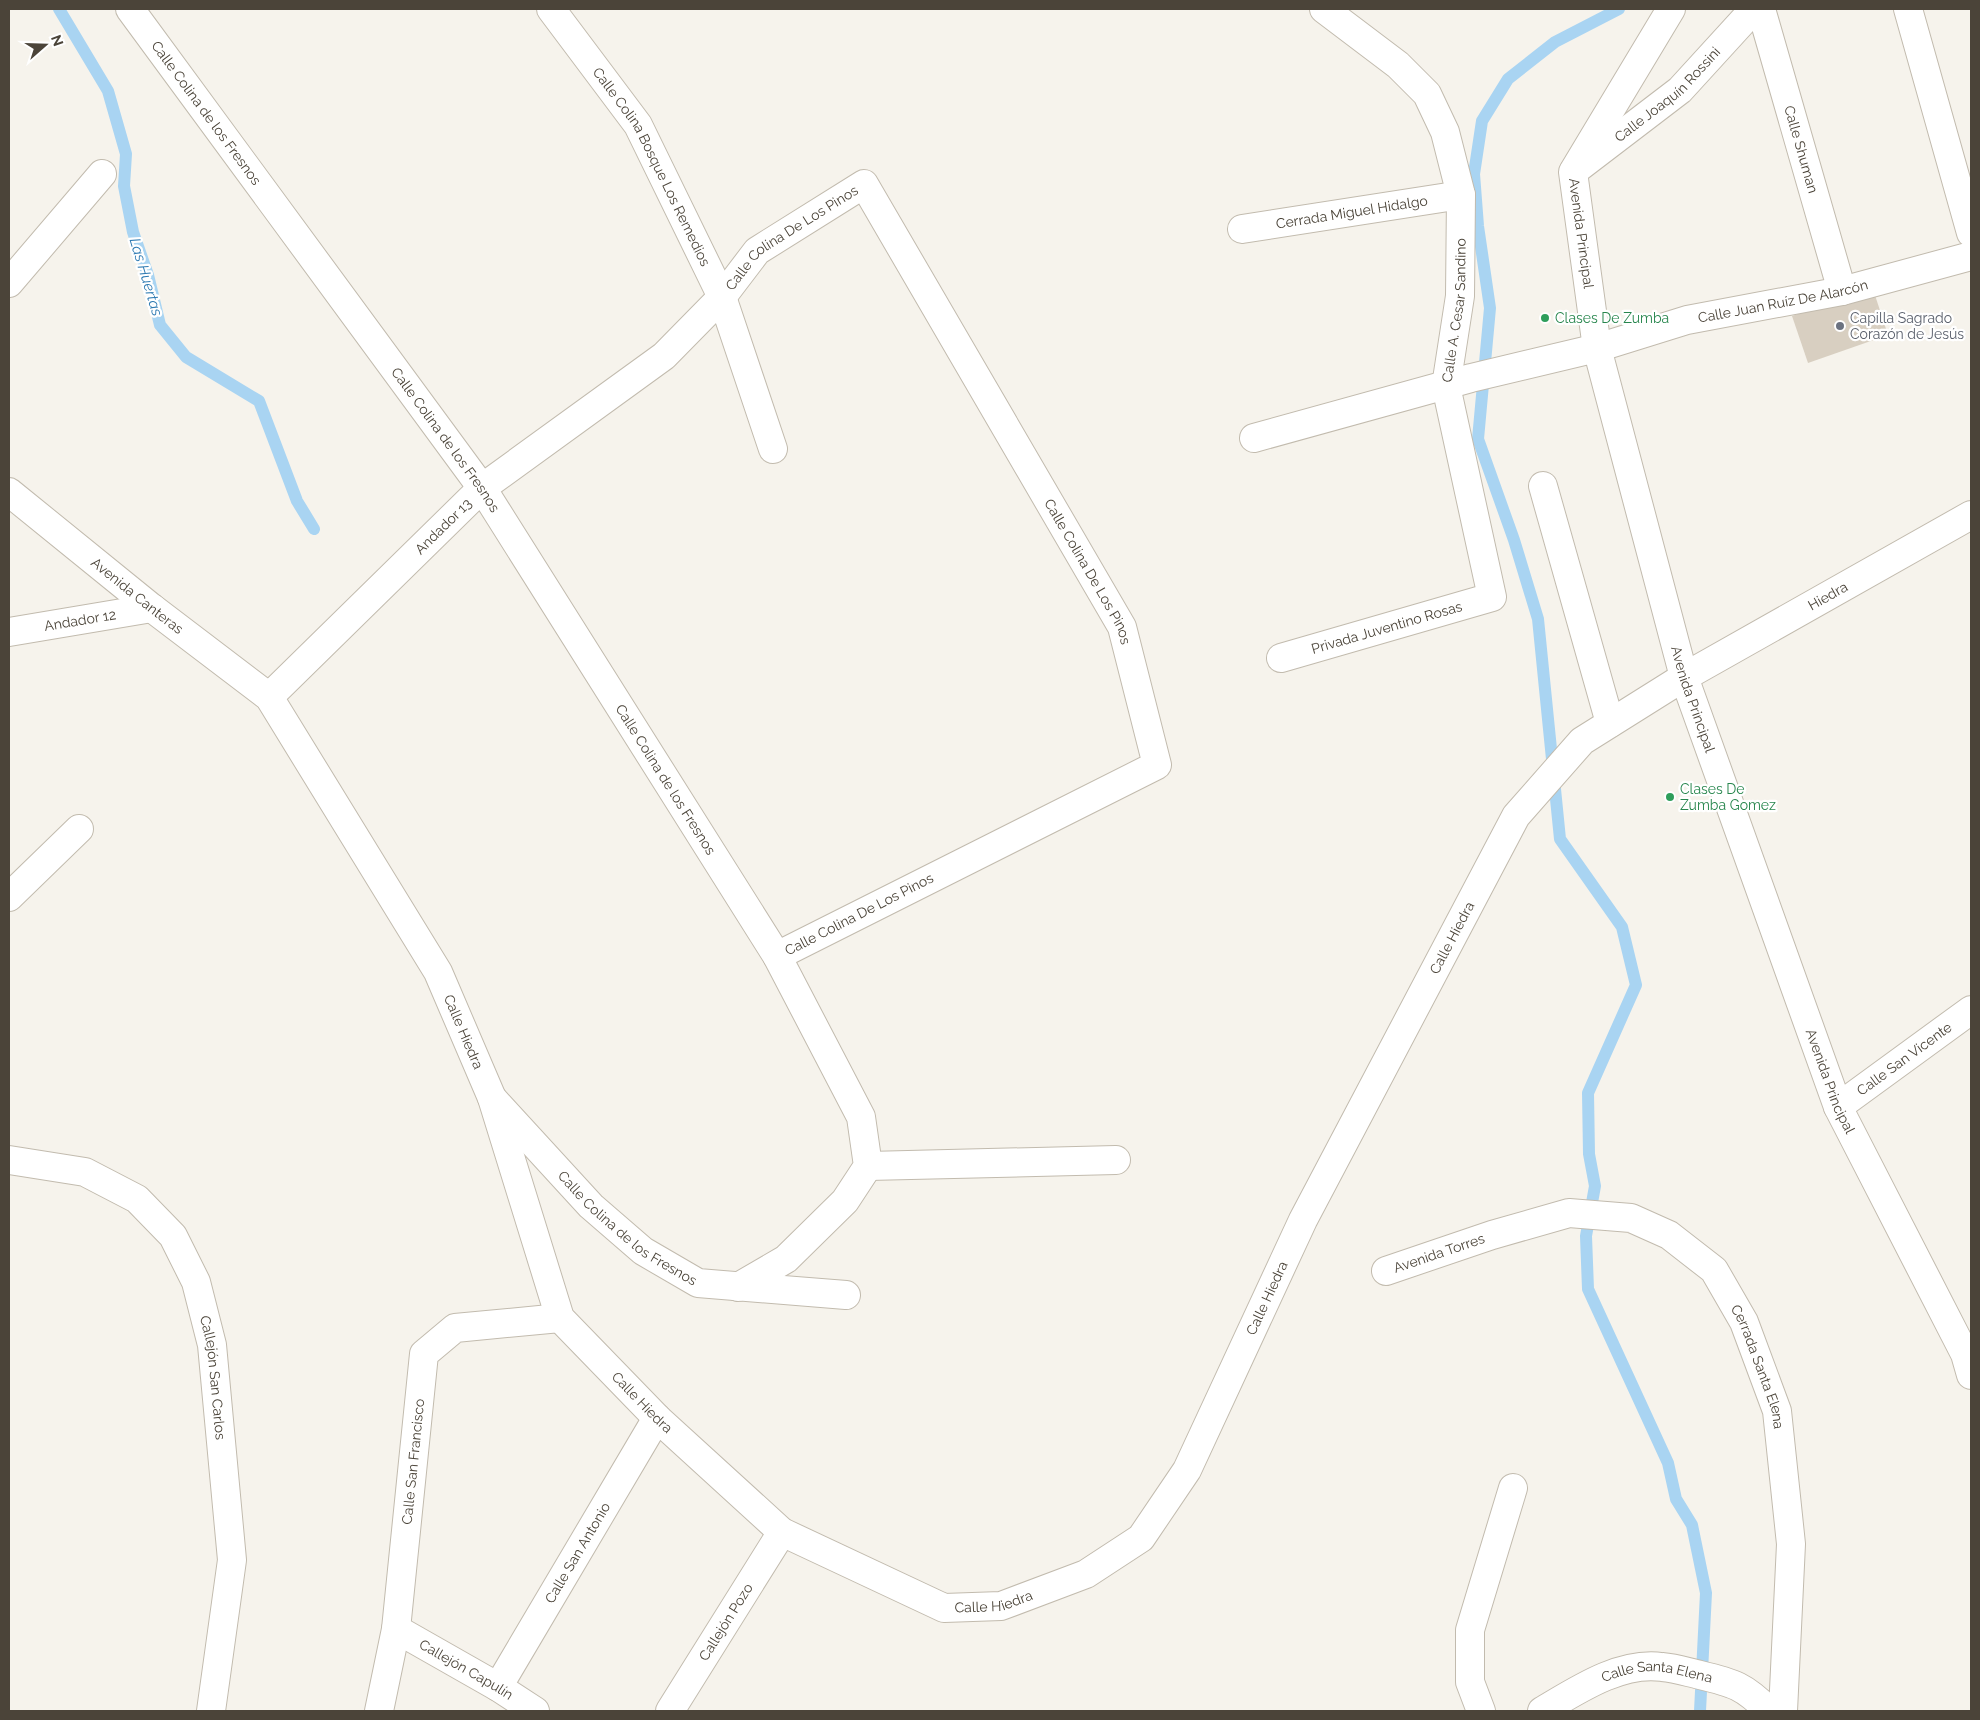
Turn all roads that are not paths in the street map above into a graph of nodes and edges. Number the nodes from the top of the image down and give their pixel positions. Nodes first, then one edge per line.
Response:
1 (130, 9) edge
2 (550, 9) edge
3 (1324, 9) edge
4 (1671, 9) edge
5 (1754, 9) edge
6 (1762, 9) edge
7 (1908, 9) edge
8 (1573, 172) junction
9 (102, 174) dead end
10 (1460, 195) junction
11 (1242, 229) dead end
12 (1971, 233) edge
13 (1971, 256) edge
14 (9, 283) edge
15 (1842, 291) junction
16 (722, 297) junction
17 (1597, 348) junction
18 (1459, 382) junction
19 (1254, 438) dead end
20 (773, 449) dead end
21 (1543, 486) dead end
22 (482, 488) junction
23 (9, 492) edge
24 (1971, 515) edge
25 (1492, 597) joint
26 (152, 608) junction
27 (9, 632) edge
28 (1281, 658) dead end
29 (1684, 677) junction
30 (269, 696) junction
31 (1610, 723) junction
32 (79, 829) dead end
33 (9, 897) edge
34 (777, 956) junction
35 (1971, 1010) edge
36 (492, 1098) junction
37 (1838, 1107) junction
38 (9, 1160) edge
39 (1116, 1160) dead end
40 (868, 1166) junction
41 (1492, 1235) joint
42 (1386, 1271) dead end
43 (738, 1287) junction
44 (846, 1295) dead end
45 (560, 1318) junction
46 (1970, 1361) edge
47 (657, 1418) junction
48 (1513, 1488) dead end
49 (782, 1532) junction
50 (396, 1629) junction
51 (498, 1687) junction
52 (211, 1711) edge
53 (378, 1711) edge
54 (535, 1711) edge
55 (670, 1711) edge
56 (1481, 1711) edge
57 (1542, 1711) edge
58 (1769, 1711) edge
59 (1783, 1711) edge

1 - 22 street, Calle Colina de los Fresnos
2 - 16 street, Calle Colina Bosque Los Remedios
3 - 10 street, Calle A. Cesar Sandino
4 - 8 street, Avenida Principal
5 - 8 street, Calle Joaquín Rossini
6 - 15 street, Calle Shuman
7 - 12 street
8 - 17 street, Avenida Principal
9 - 14 street
10 - 11 street, Cerrada Miguel Hidalgo
10 - 18 street, Calle A. Cesar Sandino
13 - 15 street, Calle Juan Ruíz De Alarcón
15 - 17 street, Calle Juan Ruíz De Alarcón
16 - 20 street, Calle Colina Bosque Los Remedios
16 - 22 street, Andador 13
16 - 34 street, Calle Colina De Los Pinos
17 - 18 street, Calle Juan Ruíz De Alarcón
17 - 29 street, Avenida Principal
18 - 19 street, Calle Juan Ruíz De Alarcón
18 - 25 street, Calle A. Cesar Sandino
21 - 31 street
22 - 30 street, Andador 13
22 - 34 street, Calle Colina de los Fresnos
23 - 26 street, Avenida Canteras
24 - 29 street, Hiedra
25 - 28 street, Privada Juventino Rosas
26 - 27 street, Andador 12
26 - 30 street, Avenida Canteras
29 - 31 street, Calle Hiedra
29 - 37 street, Avenida Principal
30 - 36 street, Calle Hiedra
31 - 49 street, Calle Hiedra
32 - 33 street
34 - 40 street, Calle Colina de los Fresnos
35 - 37 street, Calle San Vicente
36 - 43 street, Calle Colina de los Fresnos
36 - 45 street, Calle Hiedra
37 - 46 street, Avenida Principal
38 - 52 street, Callejón San Carlos
39 - 40 street
40 - 43 street
41 - 42 street, Avenida Torres
41 - 59 street, Cerrada Santa Elena
43 - 44 street, Calle Colina de los Fresnos
45 - 47 street, Calle Hiedra
45 - 50 street, Calle San Francisco
47 - 49 street, Calle Hiedra
47 - 51 street, Calle San Antonio
48 - 56 street
49 - 55 street, Callejón Pozo
50 - 51 street, Callejón Capulín
50 - 53 street, Calle San Francisco
51 - 54 street, Callejón Capulín
57 - 58 street, Calle Santa Elena

